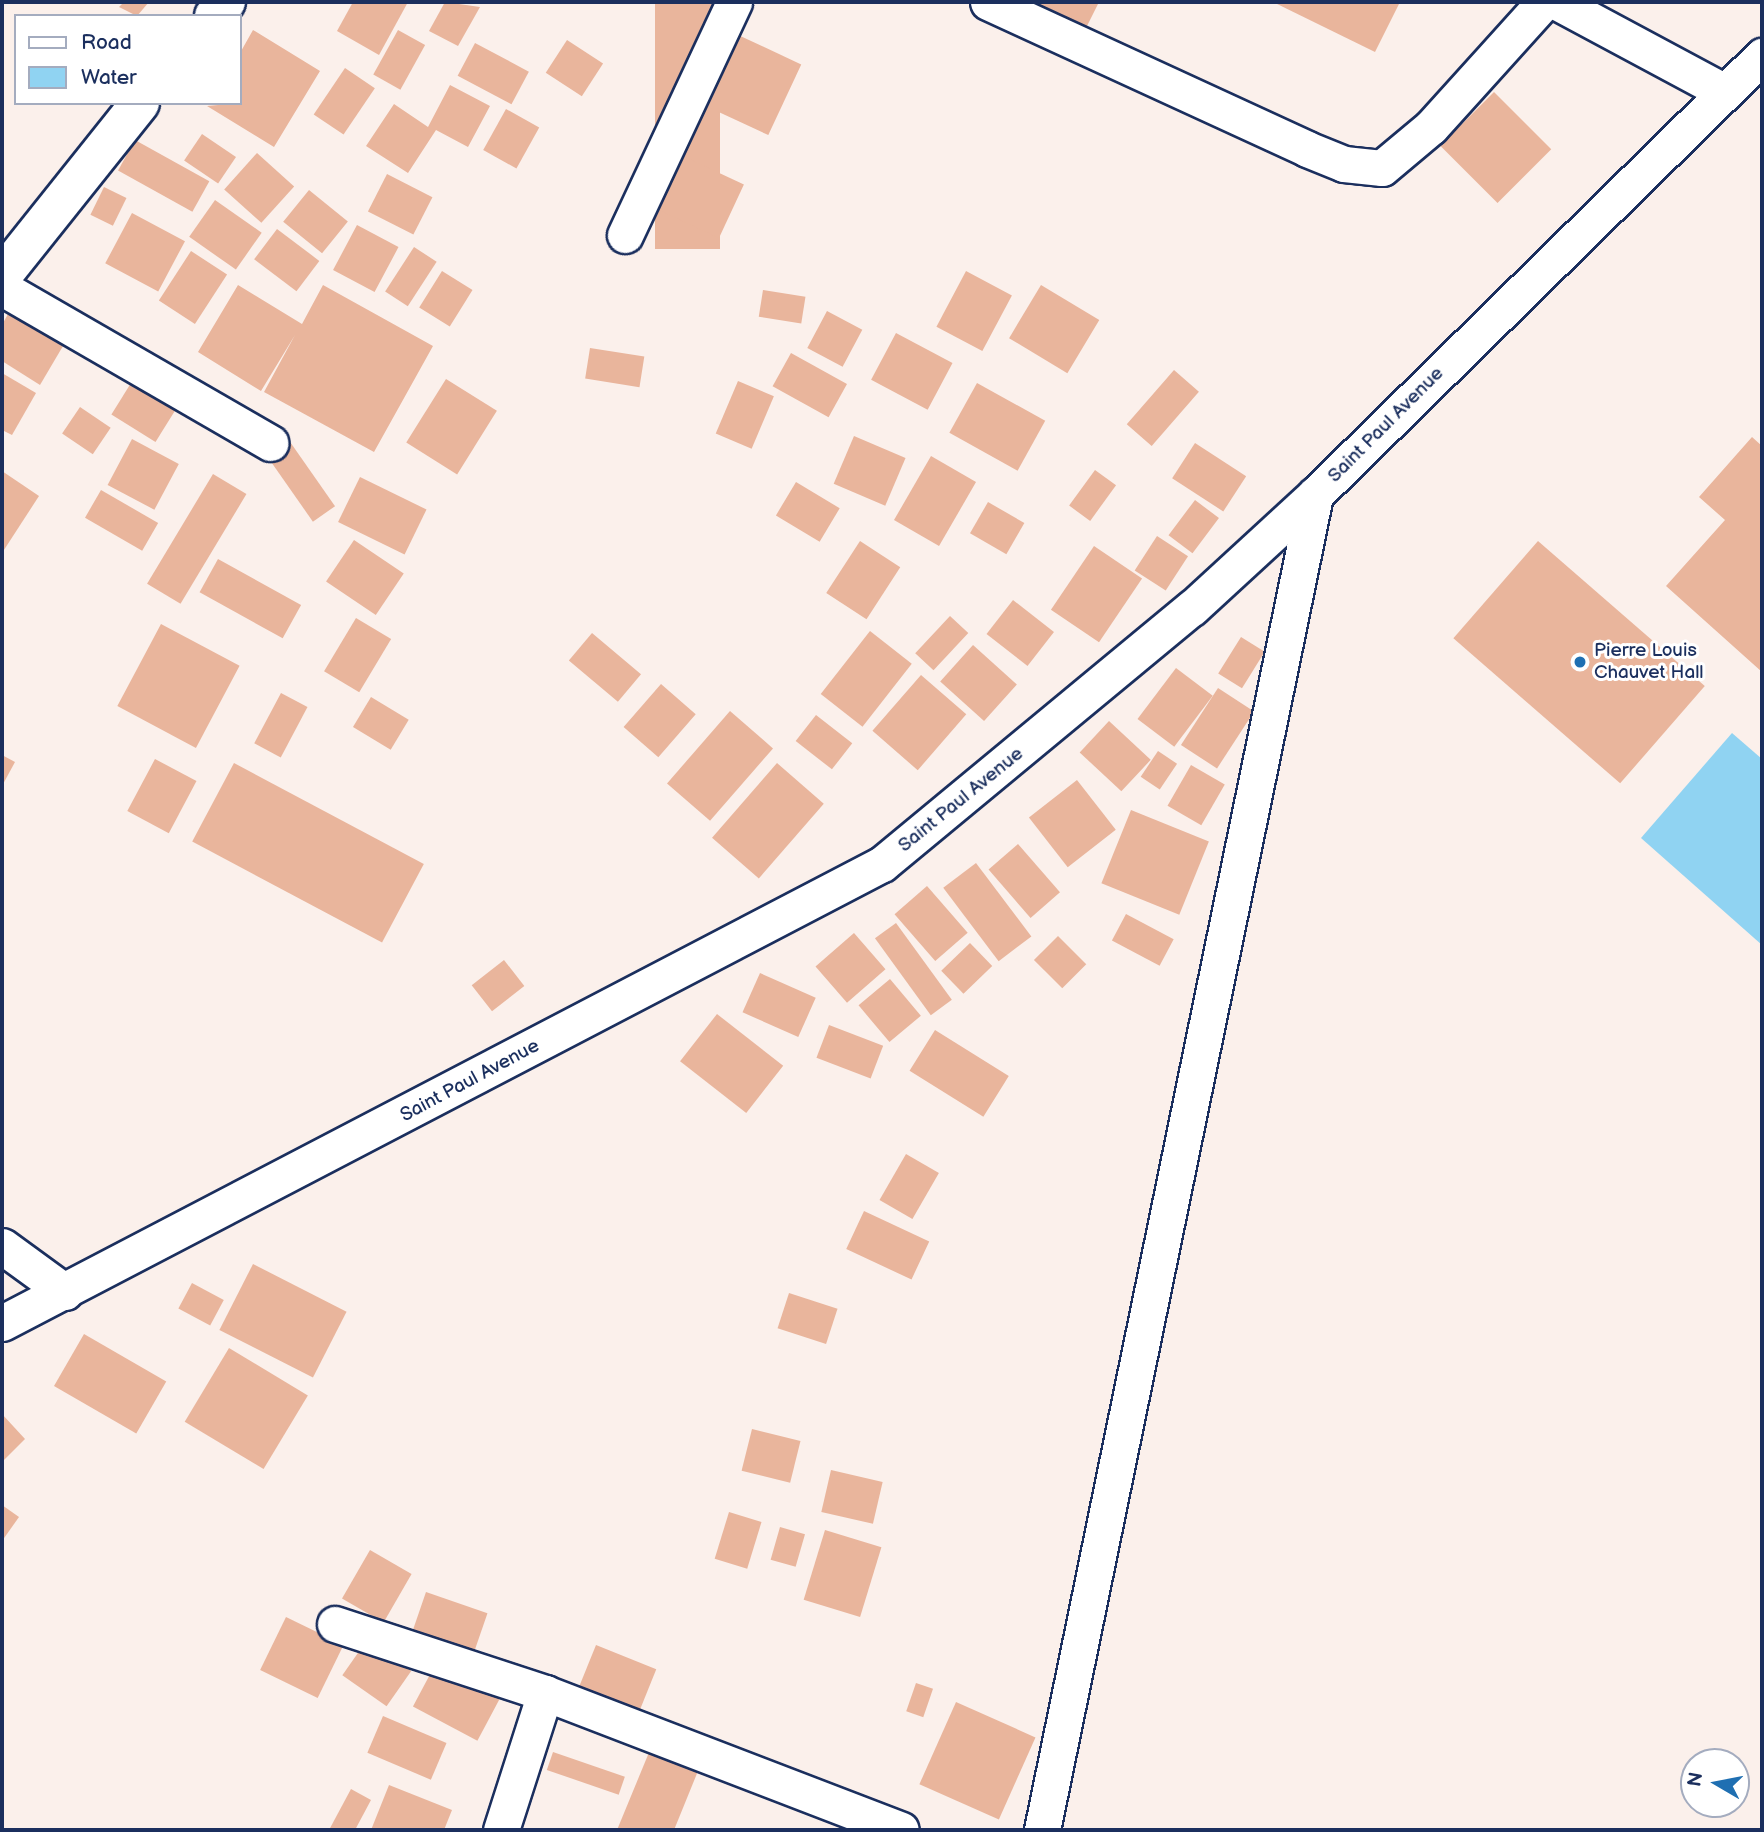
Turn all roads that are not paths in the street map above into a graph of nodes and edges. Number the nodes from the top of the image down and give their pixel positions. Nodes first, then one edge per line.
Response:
1 (734, 2) edge
2 (988, 2) edge
3 (1544, 2) edge
4 (1557, 2) edge
5 (1762, 56) edge
6 (1725, 92) junction
7 (139, 105) edge
8 (625, 235) dead end
9 (2, 276) edge
10 (2, 288) edge
11 (271, 443) dead end
12 (1315, 495) junction
13 (2, 1246) edge
14 (65, 1292) junction
15 (2, 1323) edge
16 (335, 1624) dead end
17 (545, 1693) junction
18 (501, 1830) edge
19 (901, 1830) edge
20 (1042, 1830) edge

1 - 8 street
2 - 3 street
4 - 6 street
5 - 6 street, Saint Paul Avenue
6 - 12 street, Saint Paul Avenue
7 - 9 main road
10 - 11 street
12 - 14 street, Saint Paul Avenue
12 - 20 street
13 - 14 street
14 - 15 street, Saint Paul Avenue
16 - 17 street
17 - 18 street
17 - 19 street

